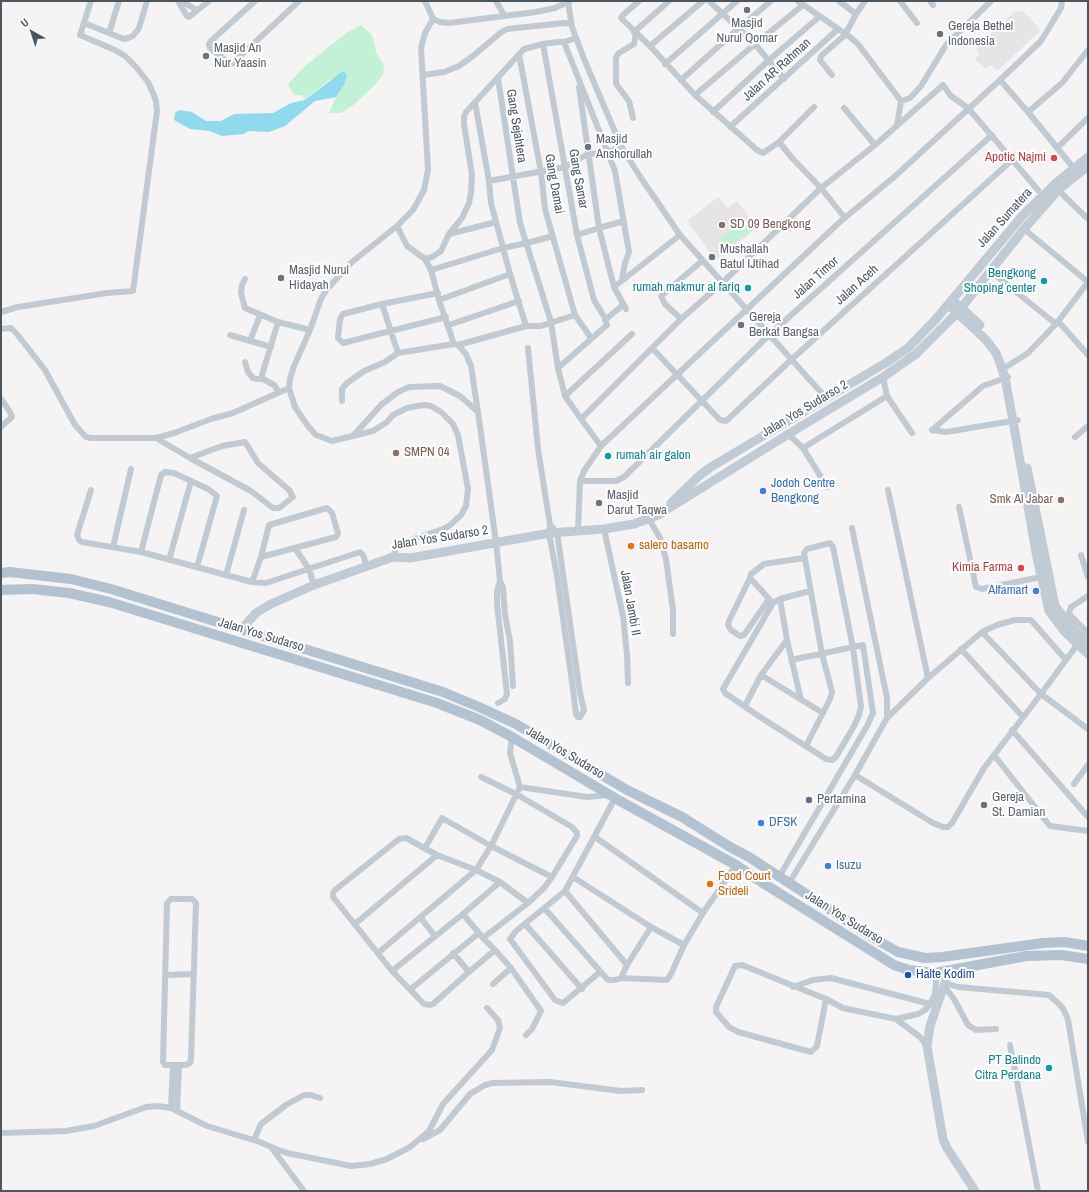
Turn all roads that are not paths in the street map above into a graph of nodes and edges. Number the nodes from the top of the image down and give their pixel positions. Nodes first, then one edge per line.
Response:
1 (91, 1) edge
2 (119, 1) edge
3 (147, 1) edge
4 (178, 1) edge
5 (181, 1) edge
6 (209, 1) edge
7 (255, 1) edge
8 (299, 1) edge
9 (425, 1) edge
10 (496, 1) edge
11 (638, 1) edge
12 (669, 1) edge
13 (703, 1) edge
14 (709, 1) edge
15 (736, 1) edge
16 (771, 1) edge
17 (839, 1) edge
18 (865, 1) edge
19 (900, 1) edge
20 (991, 1) edge
21 (1062, 1) edge
22 (569, 2) edge
23 (801, 3) edge
24 (197, 10) junction
25 (722, 13) junction
26 (856, 14) junction
27 (504, 16) junction
28 (819, 17) junction
29 (433, 19) junction
30 (84, 23) junction
31 (572, 24) junction
32 (917, 24) dead end
33 (738, 29) junction
34 (838, 29) junction
35 (109, 33) junction
36 (635, 33) junction
37 (845, 34) junction
38 (576, 38) junction
39 (564, 42) junction
40 (543, 44) junction
41 (755, 44) junction
42 (650, 46) junction
43 (1088, 50) edge
44 (519, 54) junction
45 (769, 60) junction
46 (665, 64) junction
47 (423, 75) junction
48 (832, 75) dead end
49 (498, 78) junction
50 (577, 78) junction
51 (784, 79) junction
52 (681, 80) junction
53 (1000, 80) junction
54 (696, 95) junction
55 (475, 102) junction
56 (901, 102) junction
57 (814, 107) dead end
58 (844, 108) dead end
59 (968, 108) junction
60 (713, 112) junction
61 (1028, 112) junction
62 (633, 118) dead end
63 (1088, 118) edge
64 (897, 125) junction
65 (730, 127) junction
66 (992, 135) junction
67 (779, 142) junction
68 (875, 145) junction
69 (622, 146) junction
70 (1057, 148) junction
71 (607, 153) junction
72 (588, 154) junction
73 (1088, 157) edge
74 (1012, 160) junction
75 (1088, 166) edge
76 (565, 167) junction
77 (1076, 171) junction
78 (541, 172) junction
79 (513, 177) junction
80 (489, 181) junction
81 (822, 188) junction
82 (1038, 190) dead end
83 (1058, 190) junction
84 (845, 218) junction
85 (1088, 219) edge
86 (624, 221) junction
87 (496, 222) junction
88 (397, 226) junction
89 (599, 228) junction
90 (1024, 229) junction
91 (449, 234) junction
92 (577, 235) junction
93 (680, 235) junction
94 (553, 236) junction
95 (527, 243) junction
96 (503, 248) junction
97 (425, 259) junction
98 (702, 261) junction
99 (431, 270) junction
100 (990, 271) junction
101 (510, 274) junction
102 (245, 279) dead end
103 (622, 280) junction
104 (722, 283) junction
105 (614, 287) junction
106 (438, 292) junction
107 (439, 300) junction
108 (519, 301) junction
109 (950, 301) junction
110 (382, 304) junction
111 (746, 310) junction
112 (959, 310) junction
113 (1, 312) edge
114 (576, 315) junction
115 (603, 315) dead end
116 (260, 316) junction
117 (446, 317) junction
118 (681, 319) junction
119 (278, 322) junction
120 (551, 322) junction
121 (1057, 323) junction
122 (449, 325) junction
123 (526, 326) junction
124 (1, 329) edge
125 (310, 330) junction
126 (390, 330) junction
127 (632, 334) dead end
128 (230, 335) dead end
129 (769, 335) junction
130 (591, 338) junction
131 (250, 341) junction
132 (456, 345) junction
133 (271, 347) junction
134 (528, 348) dead end
135 (652, 348) junction
136 (398, 353) junction
137 (1088, 355) edge
138 (791, 360) junction
139 (245, 362) dead end
140 (1006, 367) junction
141 (558, 368) junction
142 (678, 375) junction
143 (883, 376) junction
144 (1006, 378) junction
145 (263, 379) junction
146 (289, 388) junction
147 (279, 392) junction
148 (565, 396) junction
149 (887, 396) junction
150 (826, 398) junction
151 (1, 399) edge
152 (701, 400) junction
153 (342, 401) dead end
154 (478, 412) junction
155 (581, 419) junction
156 (790, 419) junction
157 (1015, 420) junction
158 (1088, 426) edge
159 (1, 427) edge
160 (792, 431) junction
161 (912, 433) dead end
162 (353, 436) junction
163 (1075, 437) dead end
164 (156, 438) junction
165 (601, 446) junction
166 (803, 448) junction
167 (190, 458) junction
168 (131, 469) dead end
169 (580, 481) junction
170 (191, 482) junction
171 (827, 487) dead end
172 (91, 490) dead end
173 (888, 490) dead end
174 (959, 507) dead end
175 (244, 510) dead end
176 (658, 515) junction
177 (649, 519) junction
178 (852, 528) dead end
179 (604, 529) junction
180 (552, 530) junction
181 (578, 530) junction
182 (496, 542) junction
183 (113, 547) junction
184 (295, 548) junction
185 (141, 552) junction
186 (1081, 554) dead end
187 (261, 557) junction
188 (393, 557) junction
189 (804, 558) junction
190 (169, 560) junction
191 (197, 567) junction
192 (367, 567) junction
193 (309, 569) junction
194 (1, 573) edge
195 (226, 575) junction
196 (1041, 577) junction
197 (1088, 577) edge
198 (750, 578) junction
199 (500, 581) junction
200 (252, 582) junction
201 (314, 585) junction
202 (1, 590) edge
203 (810, 591) junction
204 (1088, 596) edge
205 (780, 599) junction
206 (771, 601) junction
207 (1079, 629) junction
208 (241, 630) junction
209 (982, 632) junction
210 (1088, 633) edge
211 (673, 634) dead end
212 (787, 640) junction
213 (1088, 643) edge
214 (1077, 645) junction
215 (853, 648) junction
216 (961, 649) junction
217 (822, 654) junction
218 (1088, 654) edge
219 (791, 660) junction
220 (1066, 660) junction
221 (761, 675) junction
222 (928, 678) junction
223 (411, 682) junction
224 (628, 683) dead end
225 (513, 686) dead end
226 (1041, 694) junction
227 (408, 695) junction
228 (801, 700) junction
229 (498, 703) dead end
230 (745, 706) junction
231 (479, 707) junction
232 (823, 713) junction
233 (1023, 717) junction
234 (474, 718) junction
235 (887, 718) junction
236 (1088, 728) edge
237 (1012, 730) junction
238 (512, 737) junction
239 (806, 746) junction
240 (994, 755) junction
241 (1088, 765) edge
242 (855, 775) junction
243 (481, 777) dead end
244 (837, 778) junction
245 (1074, 784) dead end
246 (849, 785) junction
247 (520, 788) junction
248 (516, 794) junction
249 (613, 797) junction
250 (1088, 818) edge
251 (1088, 831) edge
252 (596, 837) junction
253 (491, 846) junction
254 (730, 847) junction
255 (426, 848) junction
256 (437, 855) junction
257 (723, 857) junction
258 (736, 865) junction
259 (476, 870) junction
260 (770, 871) junction
261 (552, 877) junction
262 (573, 877) junction
263 (779, 877) junction
264 (500, 882) junction
265 (763, 883) junction
266 (789, 883) junction
267 (565, 892) junction
268 (528, 903) junction
269 (545, 909) junction
270 (703, 913) junction
271 (463, 914) junction
272 (420, 917) junction
273 (355, 924) junction
274 (526, 925) junction
275 (651, 927) junction
276 (481, 935) junction
277 (435, 936) junction
278 (684, 945) junction
279 (1088, 946) edge
280 (495, 950) junction
281 (378, 953) junction
282 (453, 953) junction
283 (1088, 959) edge
284 (628, 965) junction
285 (511, 968) junction
286 (392, 971) junction
287 (948, 971) junction
288 (468, 972) junction
289 (600, 972) junction
290 (935, 973) junction
291 (194, 974) junction
292 (166, 975) junction
293 (621, 978) junction
294 (492, 984) dead end
295 (944, 985) junction
296 (793, 987) junction
297 (411, 989) junction
298 (582, 989) junction
299 (826, 999) junction
300 (930, 1004) junction
301 (488, 1008) dead end
302 (896, 1019) junction
303 (996, 1029) dead end
304 (526, 1035) dead end
305 (1010, 1045) dead end
306 (927, 1046) junction
307 (176, 1065) junction
308 (642, 1090) dead end
309 (320, 1098) dead end
310 (174, 1109) junction
311 (1, 1133) edge
312 (254, 1140) junction
313 (1088, 1142) edge
314 (271, 1147) junction
315 (410, 1147) junction
316 (304, 1191) edge
317 (975, 1191) edge
318 (1038, 1191) edge

1 - 30 street
2 - 35 street
3 - 35 street
4 - 24 street
5 - 24 street
6 - 24 street
7 - 8 street
9 - 29 street
10 - 27 street
11 - 36 street
12 - 36 street
13 - 42 street
14 - 25 street
15 - 25 street
16 - 33 street
17 - 26 street
18 - 26 street
19 - 32 street
20 - 56 street
21 - 53 street
22 - 27 street
22 - 31 street
23 - 28 street
23 - 41 street
25 - 33 street
25 - 46 street
26 - 37 street
27 - 29 street
28 - 34 street
28 - 45 street
29 - 47 street
30 - 35 street
30 - 113 street
31 - 38 street
31 - 47 street
33 - 41 street
33 - 52 street
34 - 37 street
34 - 51 street, Jalan AR Rahman
36 - 42 street
36 - 62 street
37 - 48 street
37 - 56 street
38 - 39 street
38 - 69 street
39 - 40 street
39 - 50 street
40 - 44 street
40 - 76 street, Gang Samar
41 - 45 street
41 - 54 street
42 - 46 street
43 - 61 street
44 - 49 street
44 - 78 street, Gang Damai
45 - 51 street
45 - 60 street
46 - 52 street
47 - 88 street
49 - 55 street
49 - 79 street, Gang Sejahtera
50 - 71 street
50 - 72 street
51 - 65 street, Jalan AR Rahman
52 - 54 street
53 - 59 street
53 - 61 street
54 - 60 street
55 - 80 street
55 - 91 street
56 - 64 street
57 - 67 street
58 - 68 street
59 - 64 street
59 - 66 street
59 - 84 street
60 - 65 street
61 - 70 street
63 - 70 street
64 - 68 street
65 - 67 street
66 - 74 street
66 - 129 street, Jalan Timor
67 - 81 street
68 - 81 street
69 - 71 street
69 - 93 street
70 - 77 street
71 - 72 street
71 - 86 street
72 - 76 street
72 - 89 street
73 - 77 main road, Jalan Sumatera
74 - 82 street
74 - 138 street, Jalan Aceh
75 - 77 main road, Jalan Sumatera
76 - 78 street
76 - 92 street, Gang Samar
77 - 83 main road, Jalan Sumatera
77 - 109 main road, Jalan Sumatera
78 - 79 street
78 - 94 street, Gang Damai
79 - 80 street
79 - 95 street, Gang Sejahtera
80 - 87 street
81 - 84 street
81 - 104 street
83 - 85 street
83 - 90 main road, Jalan Sumatera
84 - 111 street
86 - 89 street
86 - 103 street
87 - 91 street
87 - 96 street
88 - 97 street
88 - 125 street
89 - 92 street
89 - 105 street
90 - 100 main road, Jalan Sumatera
90 - 121 street
91 - 97 street
92 - 115 street, Gang Samar
93 - 98 street
93 - 103 street
94 - 95 street
94 - 114 street, Gang Damai
95 - 96 street
95 - 120 street, Gang Sejahtera
96 - 99 street
96 - 101 street
97 - 99 street
98 - 104 street
98 - 118 street
99 - 106 street
100 - 112 main road, Jalan Sumatera
100 - 121 street
101 - 107 street
101 - 108 street
102 - 116 street
103 - 105 street
104 - 111 street
104 - 118 street
105 - 130 street
106 - 107 street
106 - 110 street
107 - 117 street
108 - 122 street
108 - 123 street
109 - 112 main road
109 - 150 main road, Jalan Yos Sudarso 2
110 - 126 street
110 - 126 street
111 - 129 street
111 - 142 street
112 - 140 main road
112 - 143 main road, Jalan Yos Sudarso 2
112 - 144 main road
114 - 120 street
114 - 130 street, Gang Damai
116 - 119 street
116 - 131 street
117 - 122 street
117 - 126 street
118 - 135 street
119 - 125 street
119 - 133 street
120 - 123 street
120 - 141 street, Gang Sejahtera
121 - 137 street
121 - 140 street
122 - 132 street
123 - 132 street
124 - 164 street
125 - 146 street
126 - 136 street
127 - 148 street
128 - 131 street
129 - 138 street
129 - 152 street, Jalan Timor
130 - 141 street
131 - 133 street
132 - 136 street
132 - 154 street
133 - 145 street
134 - 180 street
135 - 142 street
135 - 155 street
136 - 153 street
138 - 150 street
138 - 152 street, Jalan Aceh
139 - 145 street
140 - 144 main road
141 - 148 street, Gang Sejahtera
142 - 152 street
142 - 165 street
143 - 149 street
143 - 160 main road, Jalan Yos Sudarso 2
144 - 157 main road
144 - 157 street
145 - 147 street
146 - 147 street
146 - 162 street
147 - 164 street
148 - 155 street
149 - 161 street
149 - 166 street
150 - 156 main road, Jalan Yos Sudarso 2
151 - 159 street
152 - 169 street, Jalan Timor
154 - 162 street
154 - 182 street
155 - 165 street
156 - 160 main road
156 - 176 main road, Jalan Yos Sudarso 2
157 - 196 main road
157 - 207 main road
158 - 163 street
160 - 166 street
160 - 176 main road, Jalan Yos Sudarso 2
162 - 188 street
164 - 167 street
165 - 169 street
166 - 171 street
167 - 167 street
168 - 183 street
169 - 181 street
170 - 185 street
170 - 190 street
170 - 191 street
172 - 183 street
173 - 222 street
174 - 196 street
175 - 195 street
176 - 177 main road, Jalan Yos Sudarso 2
177 - 179 main road, Jalan Yos Sudarso 2
177 - 211 street
178 - 235 street
179 - 181 main road, Jalan Yos Sudarso 2
179 - 224 street, Jalan Jambi II
180 - 180 street
180 - 181 main road, Jalan Yos Sudarso 2
180 - 182 main road, Jalan Yos Sudarso 2
182 - 188 main road, Jalan Yos Sudarso 2
182 - 199 street
183 - 185 street
184 - 187 street
184 - 187 street
184 - 193 street
185 - 190 street
186 - 197 street
187 - 200 street
188 - 192 main road, Jalan Yos Sudarso 2
189 - 198 street
189 - 203 street
189 - 215 street
190 - 191 street
191 - 195 street
192 - 193 street
192 - 201 main road, Jalan Yos Sudarso 2
193 - 200 street
193 - 201 street
194 - 208 main road, Jalan Yos Sudarso
195 - 200 street
196 - 214 main road
198 - 206 street
198 - 206 street
199 - 225 street
199 - 229 street
201 - 208 main road, Jalan Yos Sudarso 2
202 - 227 main road, Jalan Yos Sudarso
203 - 205 street
203 - 217 street
204 - 207 street
205 - 206 street
205 - 212 street
206 - 230 street
207 - 210 street
207 - 213 main road
208 - 223 main road, Jalan Yos Sudarso
209 - 216 street
209 - 220 street
209 - 226 street
212 - 219 street
212 - 221 street
214 - 218 main road
214 - 220 street
215 - 217 street
215 - 239 street
215 - 244 street
216 - 222 street
216 - 233 street
217 - 219 street
217 - 232 street
219 - 228 street
220 - 226 street
221 - 228 street
221 - 230 street
222 - 235 street
223 - 227 main road
223 - 231 main road, Jalan Yos Sudarso
226 - 233 street
226 - 236 street
227 - 234 main road, Jalan Yos Sudarso
228 - 232 street
230 - 239 street
231 - 234 main road
231 - 254 main road, Jalan Yos Sudarso
232 - 239 street
233 - 237 street
234 - 238 main road, Jalan Yos Sudarso
235 - 242 street
237 - 240 street
237 - 250 street
238 - 247 street
238 - 249 main road, Jalan Yos Sudarso
240 - 242 street
240 - 251 street
241 - 245 street
242 - 246 street
243 - 248 street
244 - 246 street
244 - 263 street
246 - 266 street
247 - 248 street
247 - 249 street
248 - 253 street
248 - 261 street
249 - 252 street
249 - 257 main road, Jalan Yos Sudarso
252 - 262 street
252 - 270 street
253 - 255 street
253 - 259 street
253 - 261 street
254 - 257 main road
254 - 260 main road, Jalan Yos Sudarso
255 - 256 street
255 - 273 street
256 - 259 street
256 - 273 street
257 - 258 main road, Jalan Yos Sudarso
258 - 265 main road, Jalan Yos Sudarso
258 - 270 street
259 - 264 street
259 - 272 street
260 - 263 main road, Jalan Yos Sudarso
260 - 265 main road
261 - 268 street
262 - 267 street
262 - 275 street
263 - 266 main road, Jalan Yos Sudarso
264 - 268 street
264 - 271 street
265 - 290 main road, Jalan Yos Sudarso
266 - 279 main road, Jalan Yos Sudarso
267 - 269 street
267 - 284 street
268 - 276 street
269 - 274 street
269 - 289 street
270 - 278 street
271 - 276 street
271 - 277 street
272 - 277 street
272 - 281 street
273 - 281 street
274 - 298 street
274 - 298 street
275 - 278 street
275 - 284 street
276 - 280 street
276 - 282 street
277 - 286 street
278 - 293 street
280 - 285 street
280 - 288 street
281 - 286 street
282 - 288 street
282 - 297 street
283 - 287 main road, Jalan Yos Sudarso
284 - 293 street
285 - 294 street
285 - 304 street
286 - 297 street
287 - 290 main road, Jalan Yos Sudarso
287 - 295 main road
288 - 297 street
289 - 293 street
289 - 298 street
290 - 300 street
291 - 292 street
291 - 292 street
291 - 307 street
292 - 307 street
295 - 303 street
295 - 306 main road
295 - 313 street
296 - 299 street
296 - 299 street
296 - 300 street
299 - 302 street
300 - 302 street
301 - 315 street
302 - 306 street
305 - 318 street
306 - 317 main road
307 - 310 street
308 - 315 street
309 - 312 street
310 - 311 street
310 - 312 street
312 - 314 street
314 - 315 street
314 - 316 street

